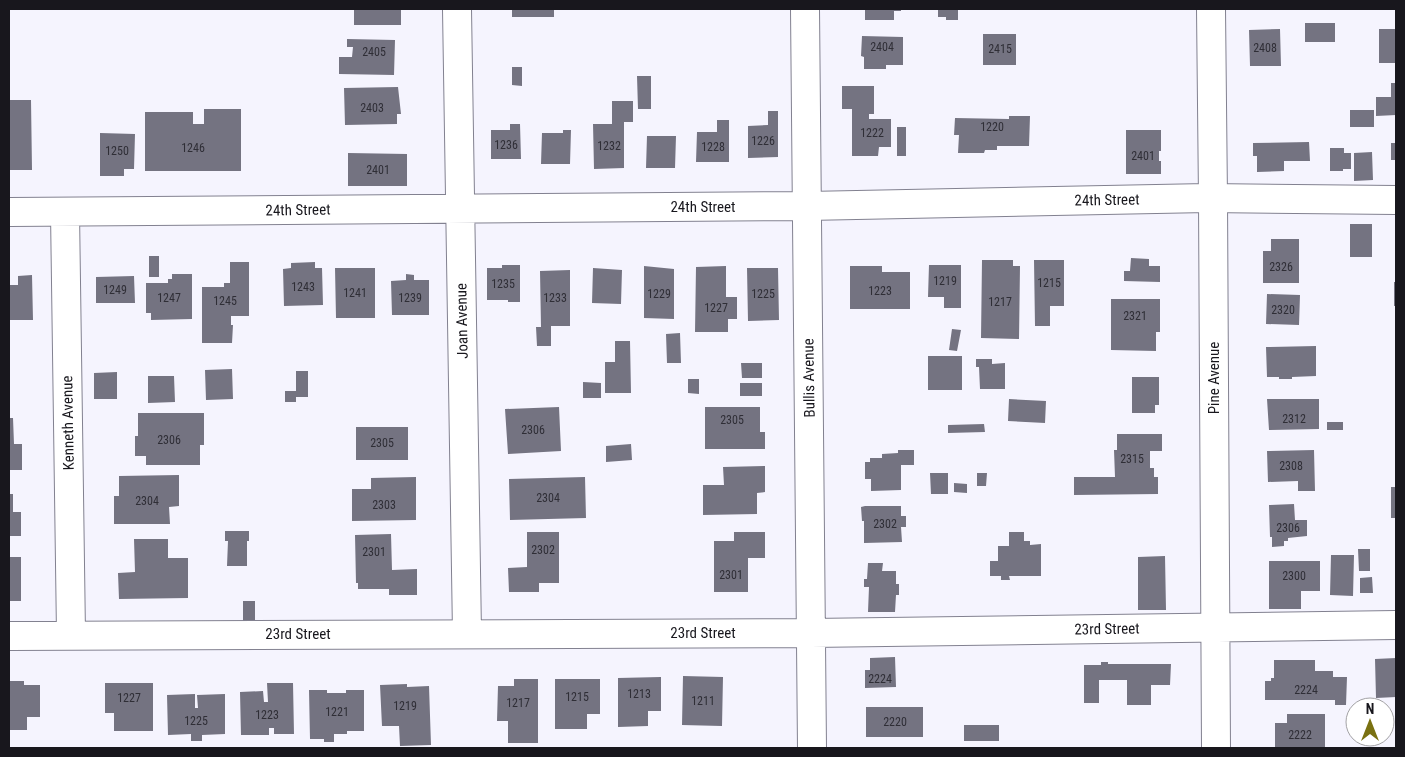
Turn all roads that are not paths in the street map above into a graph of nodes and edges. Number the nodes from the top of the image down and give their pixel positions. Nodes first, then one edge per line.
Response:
1 (457, 9) edge
2 (805, 9) edge
3 (1211, 9) edge
4 (1213, 199) junction
5 (1396, 200) edge
6 (807, 206) junction
7 (460, 208) junction
8 (9, 212) edge
9 (65, 212) junction
10 (1396, 625) edge
11 (1215, 628) junction
12 (467, 633) junction
13 (811, 633) junction
14 (71, 634) junction
15 (9, 636) edge
16 (812, 748) edge
17 (1216, 748) edge

1 - 7 street, Joan Avenue
2 - 6 street, Bullis Avenue
3 - 4 street, Pine Avenue
4 - 5 street, 24th Street
4 - 6 street, 24th Street
4 - 11 street, Pine Avenue
6 - 7 street, 24th Street
6 - 13 street, Bullis Avenue
7 - 9 street, 24th Street
7 - 12 street, Joan Avenue
8 - 9 street, 24th Street
9 - 14 street, Kenneth Avenue
10 - 11 street, 23rd Street
11 - 13 street, 23rd Street
11 - 17 street, Pine Avenue
12 - 13 street, 23rd Street
12 - 14 street, 23rd Street
13 - 16 street, Bullis Avenue
14 - 15 street, 23rd Street

